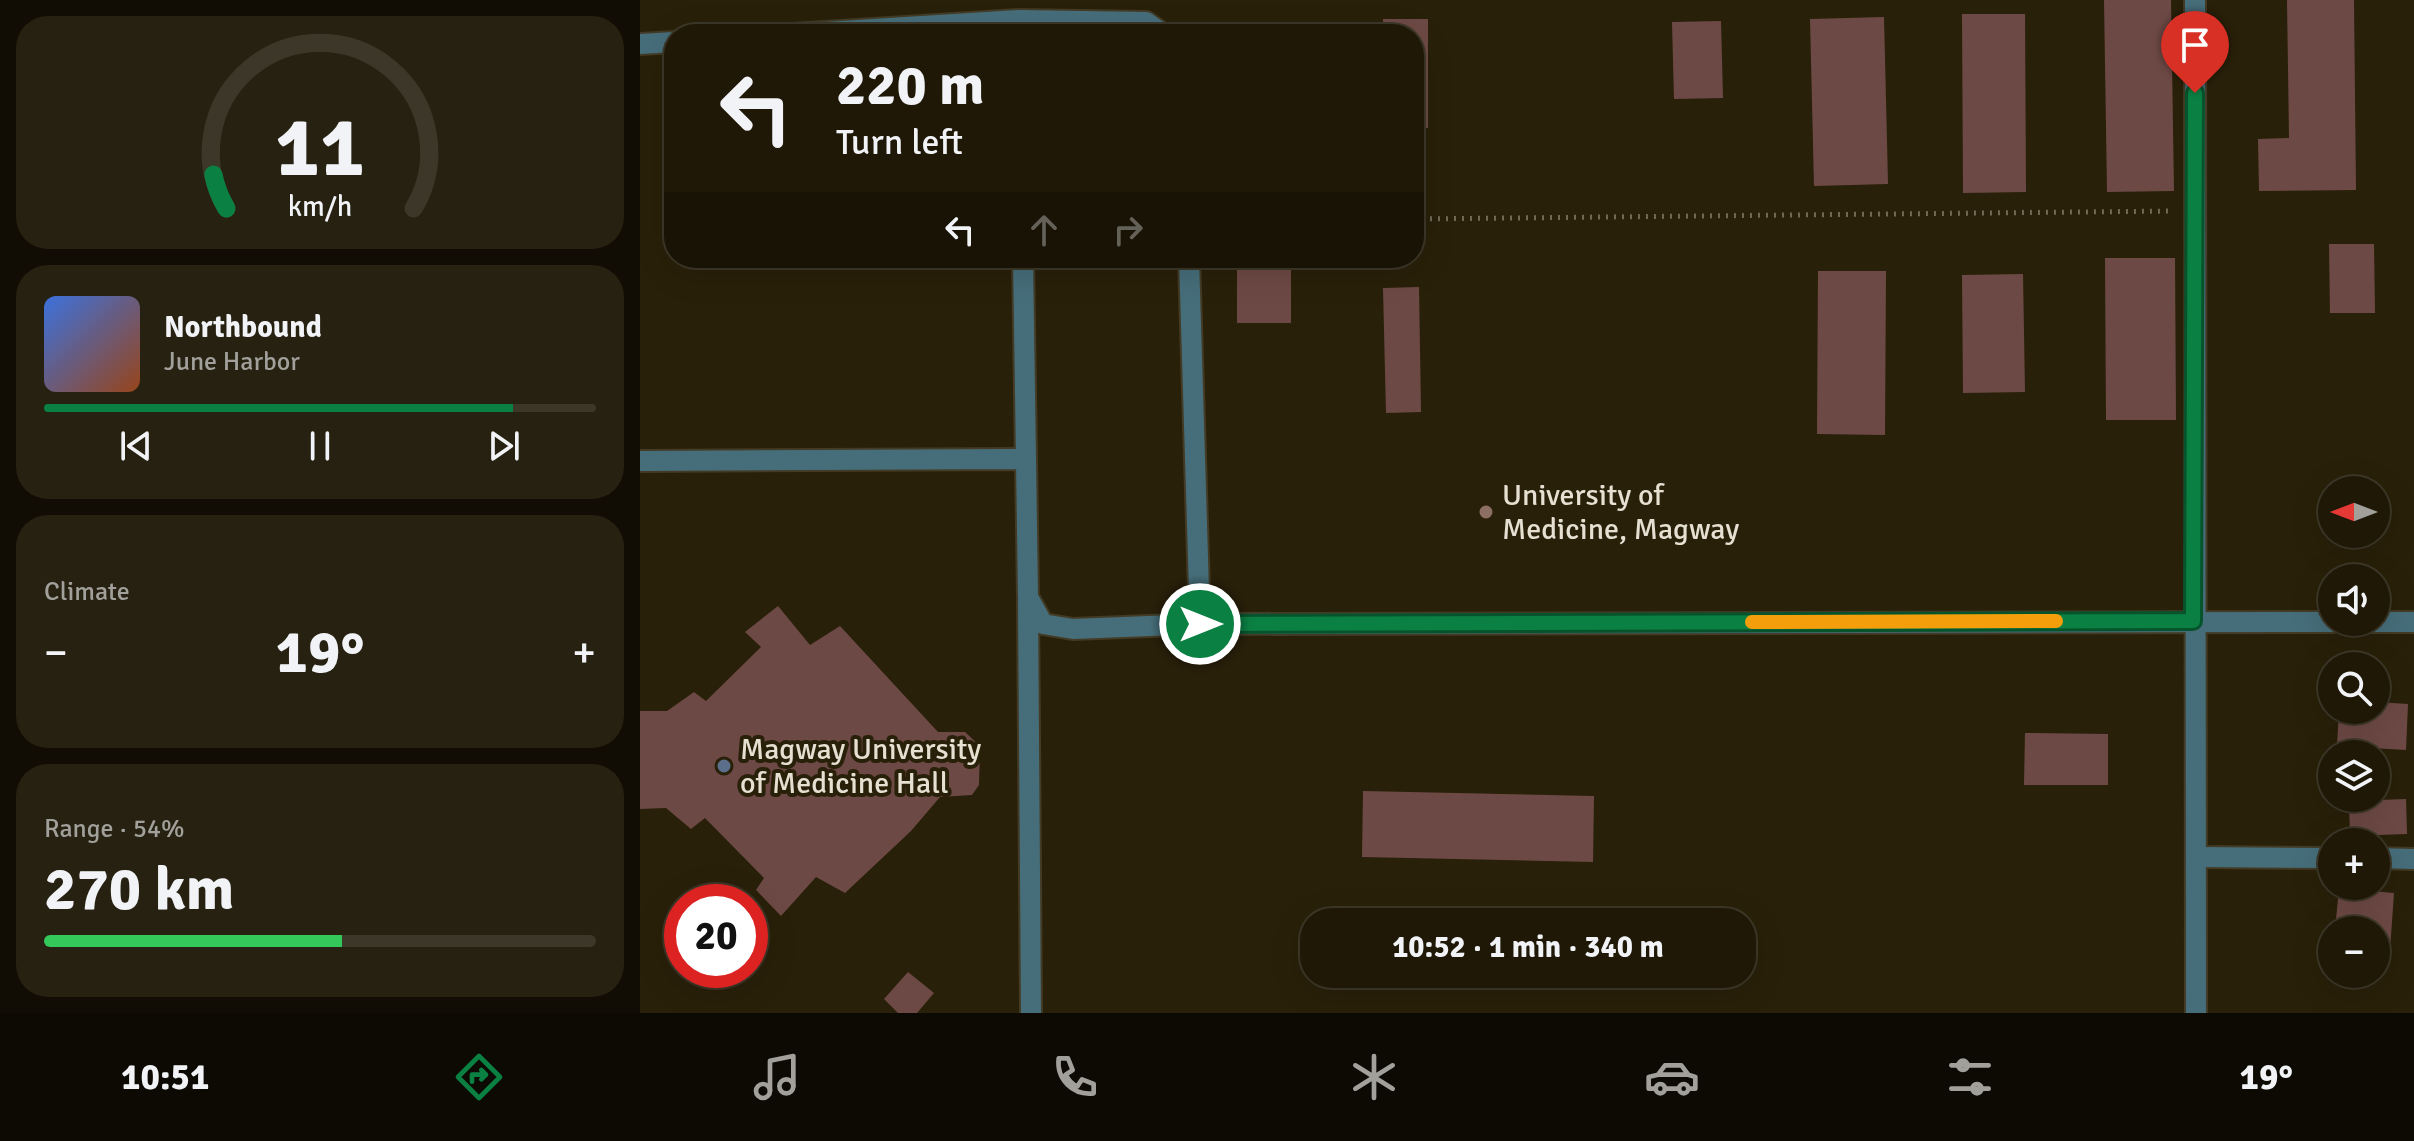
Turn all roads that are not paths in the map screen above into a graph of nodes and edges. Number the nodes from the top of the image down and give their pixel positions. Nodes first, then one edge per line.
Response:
1 (2195, 0) edge
2 (1095, 24) edge
3 (1149, 24) edge
4 (664, 43) edge
5 (640, 44) edge
6 (1023, 268) edge
7 (1189, 268) edge
8 (1026, 459) junction
9 (640, 461) edge
10 (1028, 597) junction
11 (2193, 621) junction
12 (2318, 622) edge
13 (2390, 622) edge
14 (2414, 622) edge
15 (1200, 624) junction
16 (2197, 857) junction
17 (2318, 858) edge
18 (2390, 858) edge
19 (2414, 859) edge
20 (1031, 1013) edge
21 (2196, 1013) edge

1 - 11 street
2 - 3 street
4 - 5 street
6 - 8 street
7 - 15 street
8 - 9 street
8 - 10 street
10 - 15 street
10 - 20 street
11 - 12 street
11 - 15 street
11 - 16 street
13 - 14 street
16 - 17 street
16 - 21 street
18 - 19 street

